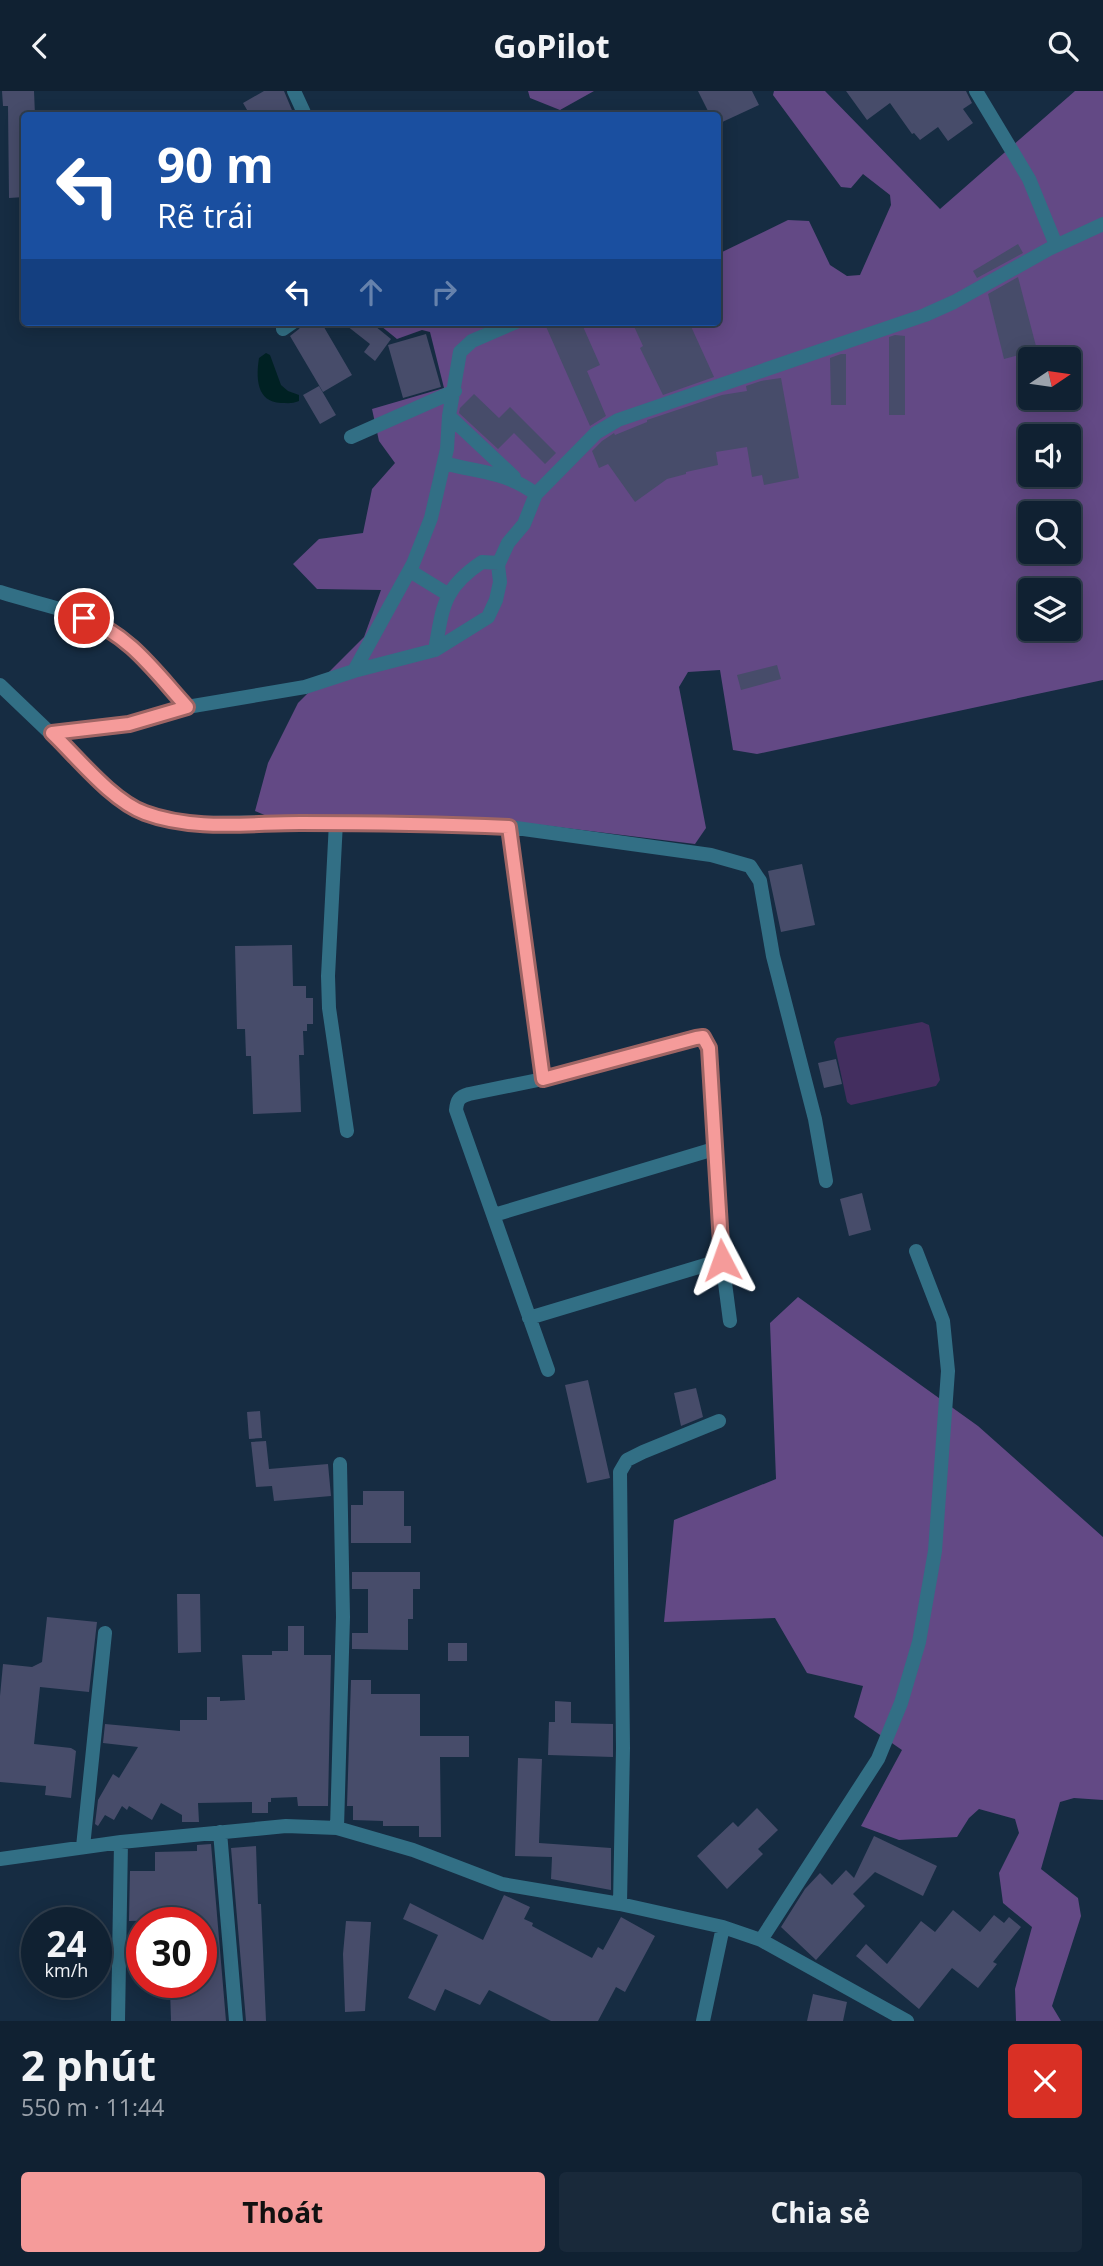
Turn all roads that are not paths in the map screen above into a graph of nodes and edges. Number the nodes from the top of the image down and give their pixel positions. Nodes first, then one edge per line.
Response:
1 (295, 91) edge
2 (976, 91) edge
3 (304, 112) edge
4 (1103, 225) edge
5 (1056, 245) junction
6 (507, 326) edge
7 (455, 391) junction
8 (449, 416) junction
9 (351, 437) dead end
10 (444, 463) junction
11 (520, 482) junction
12 (536, 494) junction
13 (499, 563) junction
14 (410, 571) junction
15 (0, 592) edge
16 (449, 595) junction
17 (436, 650) junction
18 (354, 671) junction
19 (0, 685) edge
20 (187, 707) junction
21 (52, 733) junction
22 (336, 822) junction
23 (509, 827) junction
24 (543, 1079) junction
25 (347, 1132) dead end
26 (714, 1149) junction
27 (826, 1181) dead end
28 (495, 1215) junction
29 (916, 1251) dead end
30 (722, 1260) junction
31 (529, 1318) junction
32 (730, 1321) dead end
33 (548, 1370) dead end
34 (719, 1422) dead end
35 (340, 1464) dead end
36 (105, 1633) dead end
37 (337, 1828) junction
38 (220, 1832) junction
39 (121, 1842) junction
40 (83, 1847) junction
41 (0, 1859) edge
42 (620, 1904) junction
43 (723, 1927) junction
44 (761, 1941) junction
45 (118, 2021) edge
46 (236, 2021) edge
47 (703, 2021) edge
48 (907, 2021) edge

1 - 3 street
2 - 5 street
4 - 5 street
5 - 12 street
6 - 7 street
7 - 8 street
7 - 9 street
8 - 10 street
8 - 11 street
10 - 11 street
10 - 14 street
11 - 12 street
12 - 13 street
13 - 16 street
13 - 17 street
14 - 16 street
14 - 18 street
15 - 20 street
16 - 17 street
17 - 18 street
18 - 20 street
19 - 21 street
20 - 21 street
21 - 22 street
22 - 23 street
22 - 25 street
23 - 24 street
23 - 27 street
24 - 26 street
24 - 28 street
26 - 28 street
26 - 30 street
28 - 31 street
29 - 44 street
30 - 31 street
30 - 32 street
31 - 33 street
34 - 42 street
35 - 37 street
36 - 40 street
37 - 38 street
37 - 42 street
38 - 39 street
38 - 46 street
39 - 40 street
39 - 45 street
40 - 41 street
42 - 43 street
43 - 44 street
43 - 47 street
44 - 48 street

